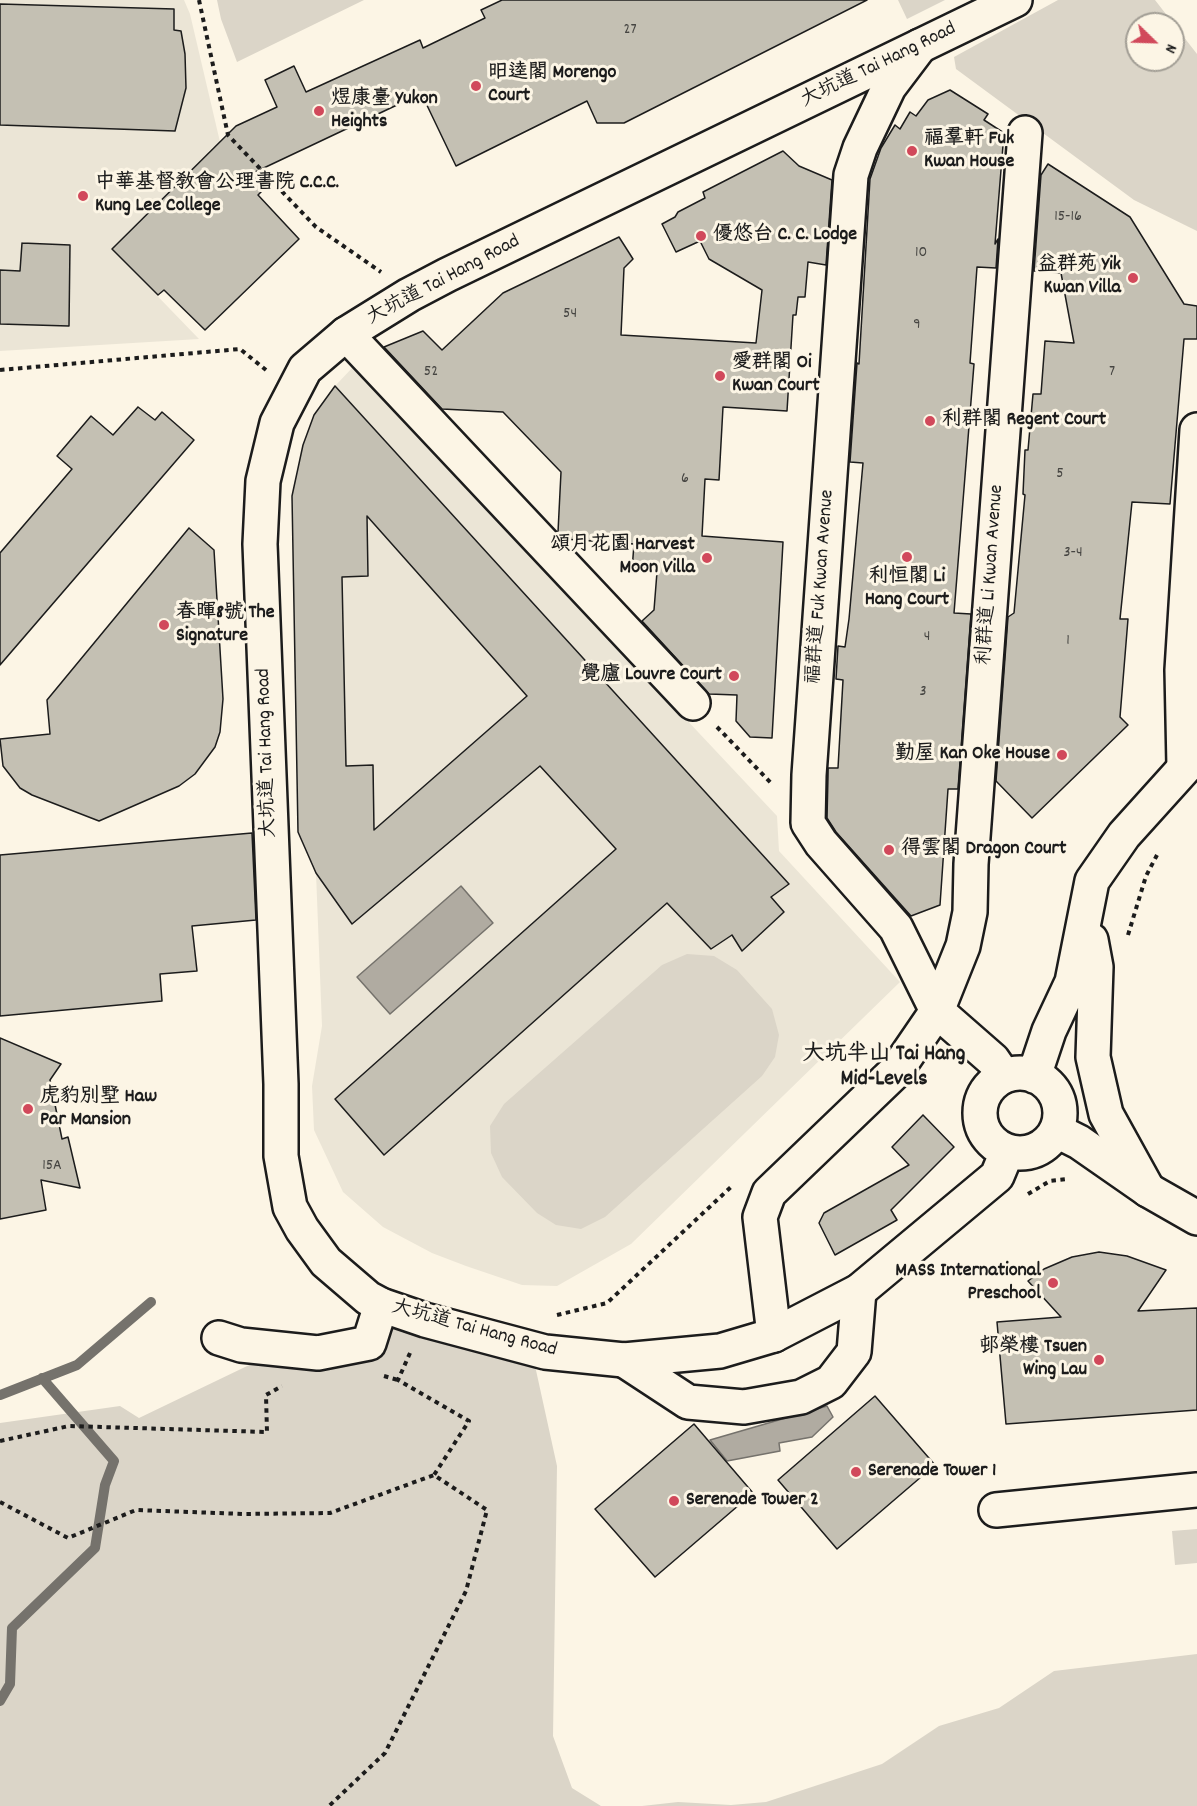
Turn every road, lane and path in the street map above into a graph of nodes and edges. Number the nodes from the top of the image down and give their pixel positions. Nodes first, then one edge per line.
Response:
1 (199, 0) edge
2 (1015, 0) edge
3 (920, 46) junction
4 (1025, 133) dead end
5 (385, 275) dead end
6 (346, 334) junction
7 (0, 370) edge
8 (271, 375) dead end
9 (1197, 430) edge
10 (693, 703) joint
11 (1191, 760) edge
12 (774, 786) dead end
13 (1162, 845) dead end
14 (1086, 915) junction
15 (1126, 945) dead end
16 (937, 1011) junction
17 (1019, 1076) junction
18 (1057, 1131) junction
19 (1007, 1152) junction
20 (1148, 1190) junction
21 (1197, 1218) edge
22 (859, 1291) junction
23 (378, 1317) junction
24 (774, 1335) junction
25 (219, 1338) dead end
26 (624, 1360) junction
27 (377, 1374) dead end
28 (398, 1380) junction
29 (286, 1383) dead end
30 (0, 1441) edge
31 (434, 1475) junction
32 (1197, 1490) edge
33 (0, 1502) edge
34 (996, 1510) dead end
35 (329, 1806) edge

1 - 5 path
2 - 3 main road, 大坑道 Tai Hang Road
3 - 6 main road, 大坑道 Tai Hang Road
3 - 16 main road, 福群道 Fuk Kwan Avenue
4 - 16 main road, 利群道 Li Kwan Avenue
6 - 10 main road
6 - 23 main road, 大坑道 Tai Hang Road
7 - 8 path
9 - 11 main road
10 - 12 path
11 - 14 main road
13 - 15 path
14 - 17 main road
14 - 20 main road
16 - 17 main road, 福群道 Fuk Kwan Avenue
16 - 24 main road, 利群道 Li Kwan Avenue
17 - 18 main road
17 - 19 main road
18 - 19 main road
18 - 20 main road
19 - 22 main road, 大坑道 Tai Hang Road
20 - 21 main road
22 - 24 main road, 大坑道 Tai Hang Road
22 - 26 main road
23 - 25 main road
23 - 26 main road, 大坑道 Tai Hang Road
23 - 28 path, 大坑道 Tai Hang Road
24 - 26 main road, 大坑道 Tai Hang Road
27 - 28 path
28 - 31 path
29 - 30 path
31 - 33 path
31 - 35 path
32 - 34 main road

